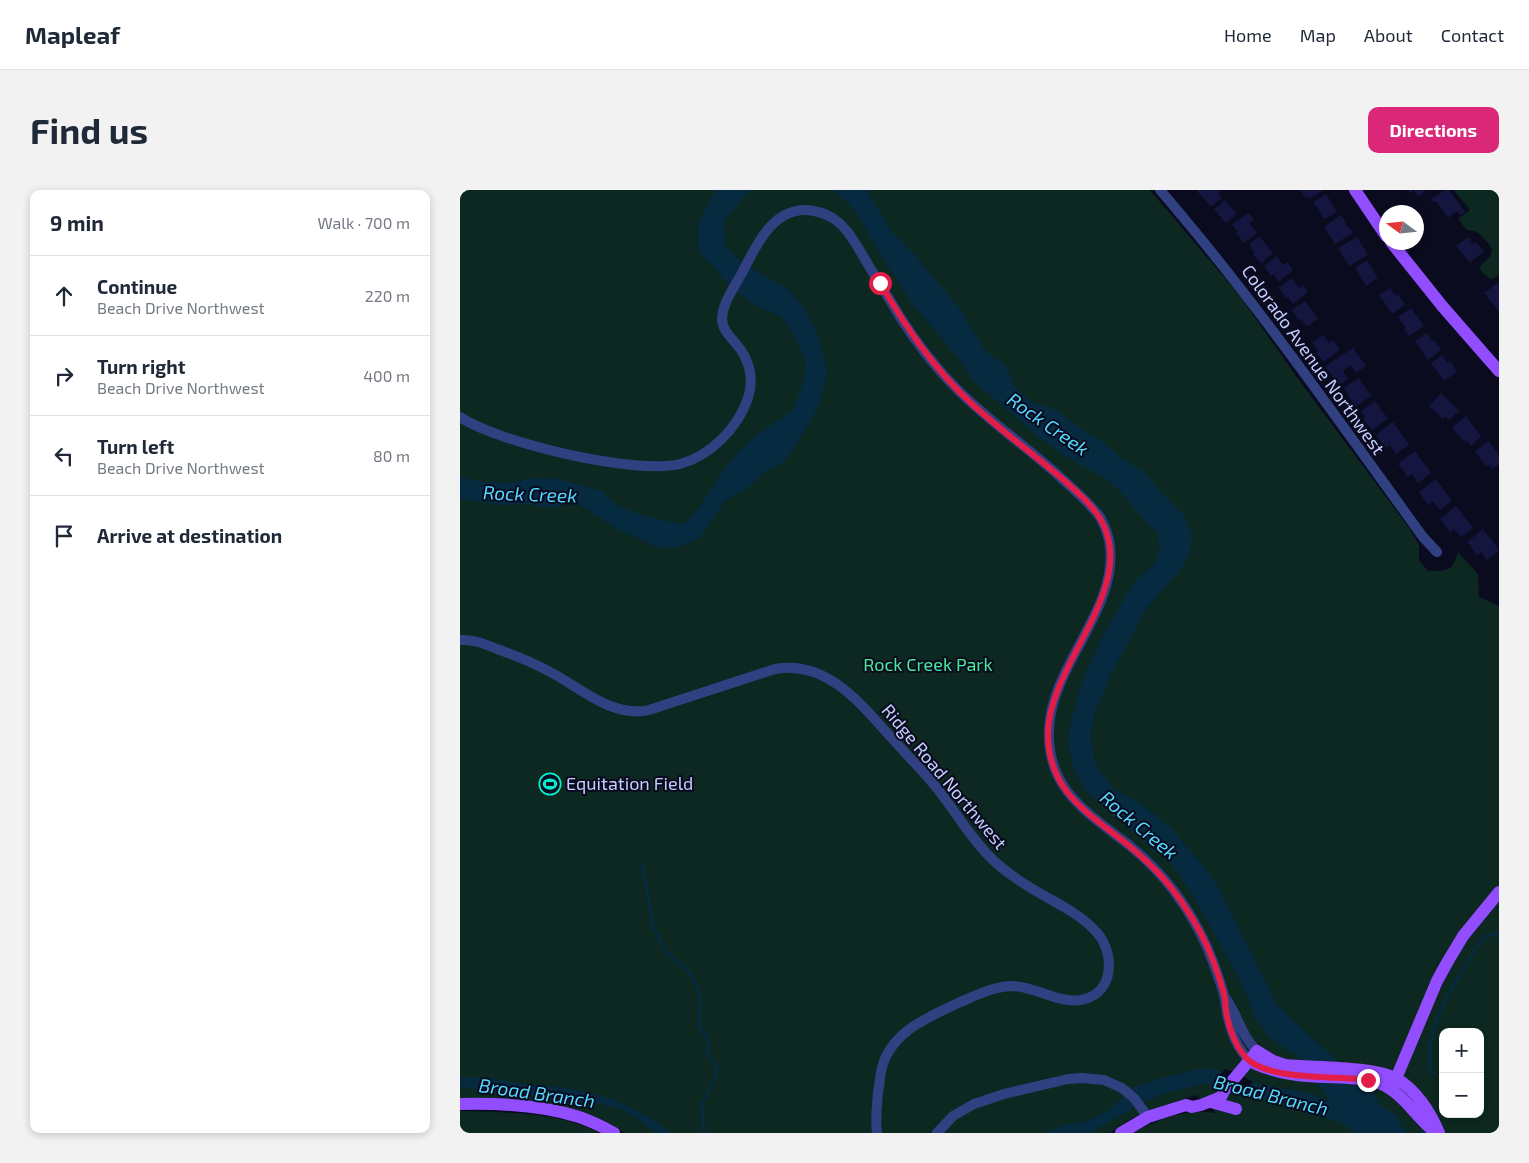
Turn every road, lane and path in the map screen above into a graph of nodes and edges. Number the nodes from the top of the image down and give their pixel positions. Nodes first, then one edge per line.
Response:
1 (1160, 190) edge
2 (1355, 190) edge
3 (1379, 226) edge
4 (1397, 250) edge
5 (1499, 370) edge
6 (460, 417) edge
7 (1437, 552) dead end
8 (460, 640) edge
9 (1499, 892) edge
10 (1253, 1056) junction
11 (1394, 1084) junction
12 (1225, 1090) junction
13 (1211, 1102) junction
14 (460, 1104) edge
15 (1186, 1105) junction
16 (1236, 1109) dead end
17 (1148, 1118) junction
18 (614, 1133) edge
19 (877, 1133) edge
20 (937, 1133) edge
21 (1121, 1133) edge
22 (1438, 1133) edge

1 - 7 street, Colorado Avenue Northwest
2 - 3 main road
4 - 5 main road
6 - 10 street
8 - 19 street, Ridge Road Northwest
9 - 11 main road
10 - 11 main road
10 - 12 main road
11 - 22 main road
12 - 13 main road
12 - 15 main road
13 - 15 main road
13 - 16 main road
14 - 18 main road
15 - 17 main road
17 - 20 street
17 - 21 main road

